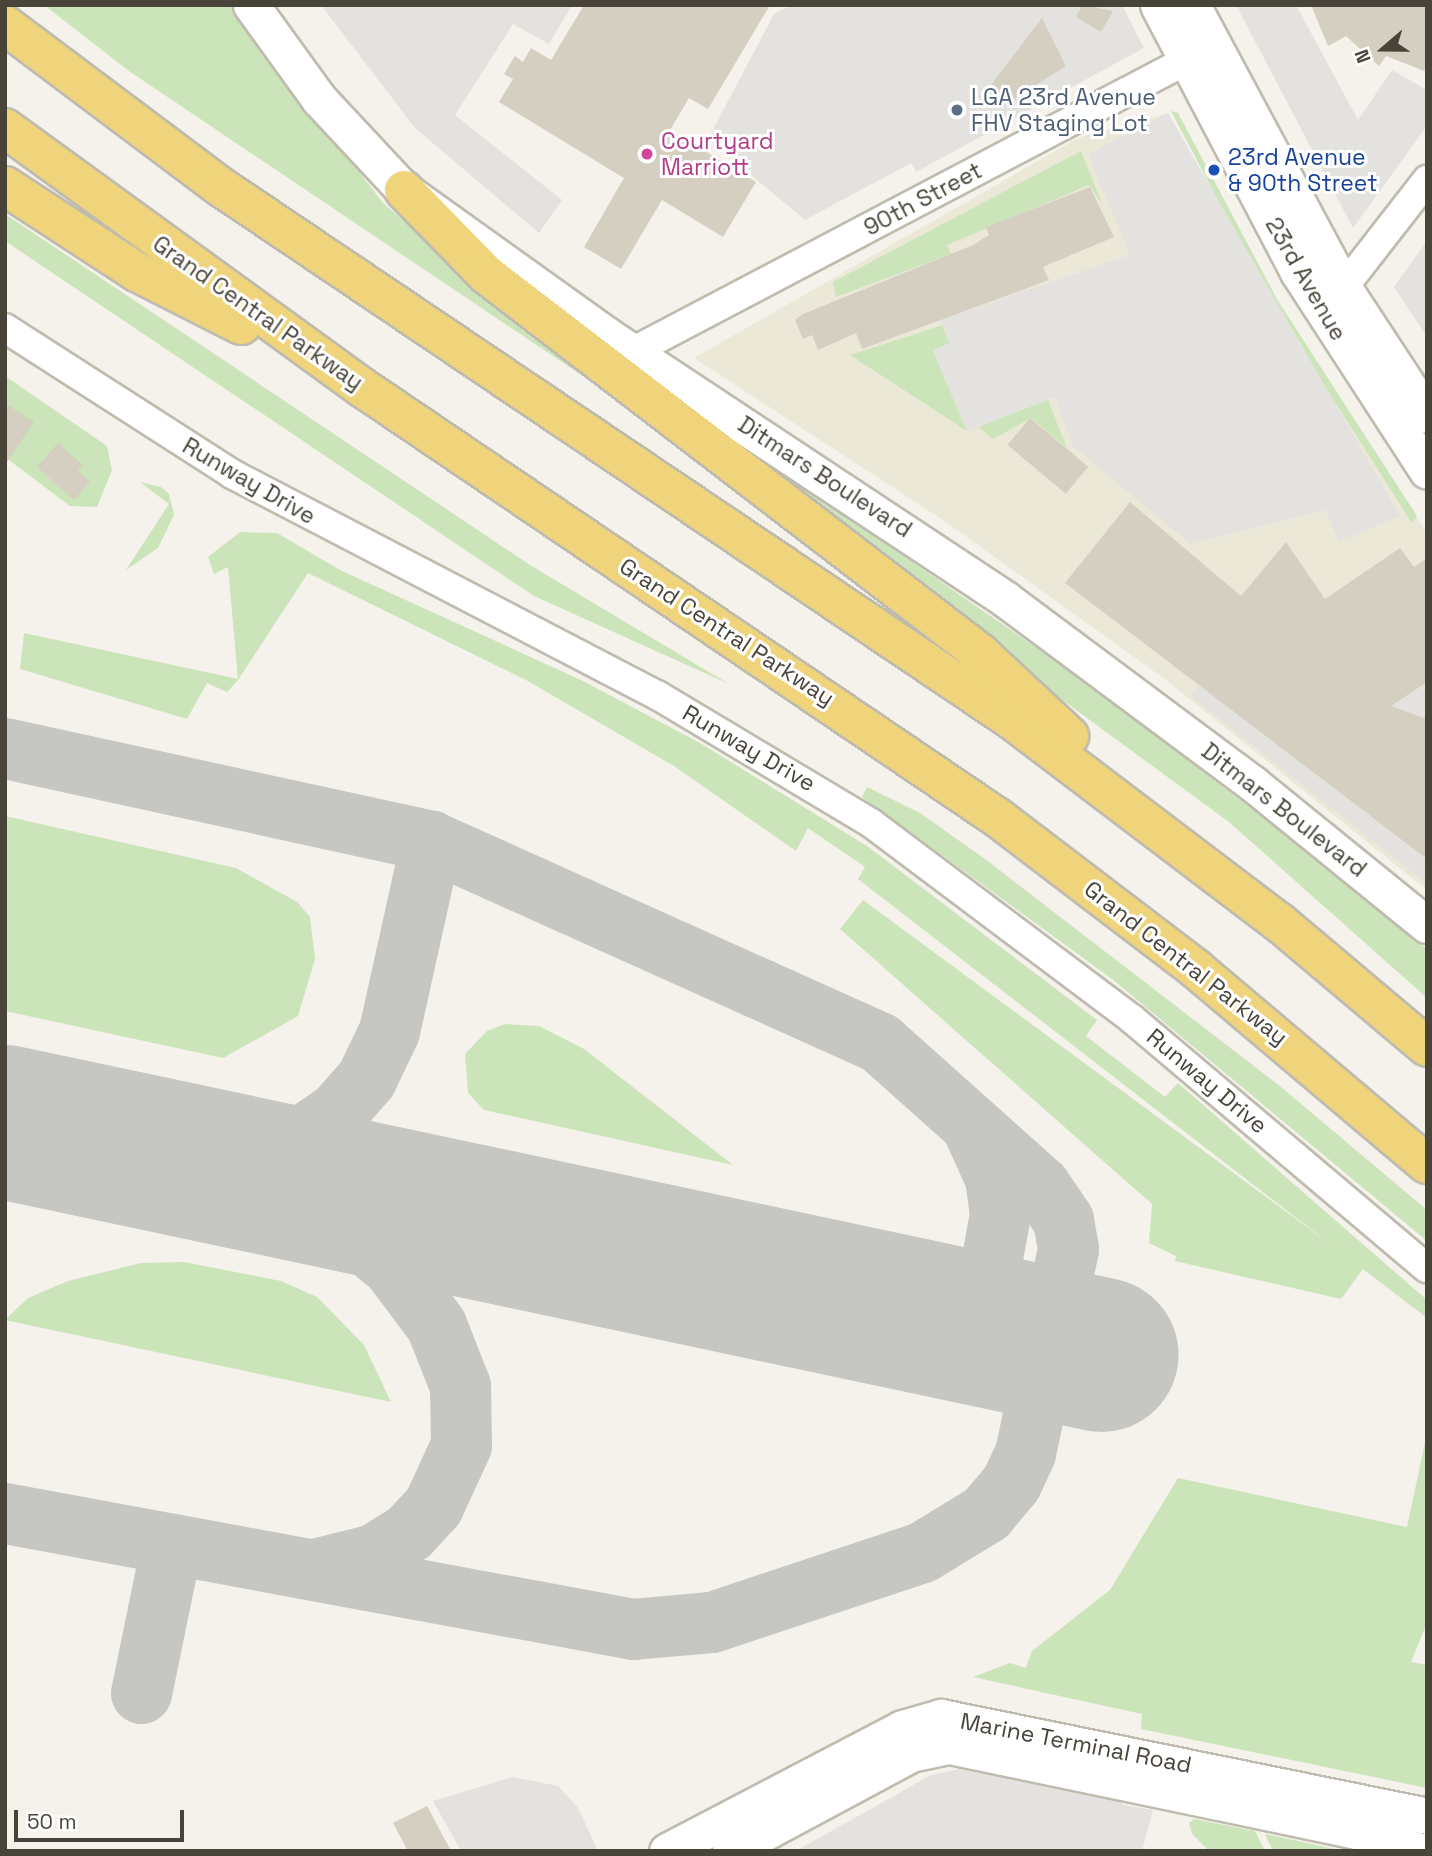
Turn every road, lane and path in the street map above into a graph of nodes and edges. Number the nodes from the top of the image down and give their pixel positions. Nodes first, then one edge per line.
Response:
1 (251, 5) edge
2 (1158, 5) edge
3 (1192, 5) edge
4 (5, 25) edge
5 (1200, 53) junction
6 (5, 128) edge
7 (1427, 180) edge
8 (9, 188) edge
9 (404, 190) junction
10 (1333, 300) junction
11 (5, 328) edge
12 (632, 352) junction
13 (363, 388) junction
14 (1427, 415) edge
15 (1427, 471) edge
16 (1214, 872) junction
17 (1427, 925) edge
18 (1427, 1047) edge
19 (1427, 1164) edge
20 (1427, 1268) edge
21 (1186, 1779) junction
22 (1427, 1816) edge
23 (761, 1840) edge
24 (667, 1851) edge
25 (730, 1851) edge
26 (1420, 1851) edge

1 - 9 street, Ditmars Boulevard
2 - 5 street, 23rd Avenue
3 - 5 street, 23rd Avenue
4 - 16 highway
5 - 10 street, 23rd Avenue
5 - 12 street, 90th Street
6 - 13 highway, Grand Central Parkway
7 - 10 street
8 - 13 highway
9 - 12 street, Ditmars Boulevard
9 - 16 highway
10 - 14 street, 23rd Avenue
10 - 15 street, 23rd Avenue
11 - 20 street, Runway Drive
12 - 17 street, Ditmars Boulevard
13 - 19 highway, Grand Central Parkway
16 - 18 highway
21 - 22 street, Marine Terminal Road
21 - 23 street, Marine Terminal Road
21 - 24 street, Marine Terminal Road
21 - 26 street, Marine Terminal Road
23 - 25 street, Marine Terminal Road

